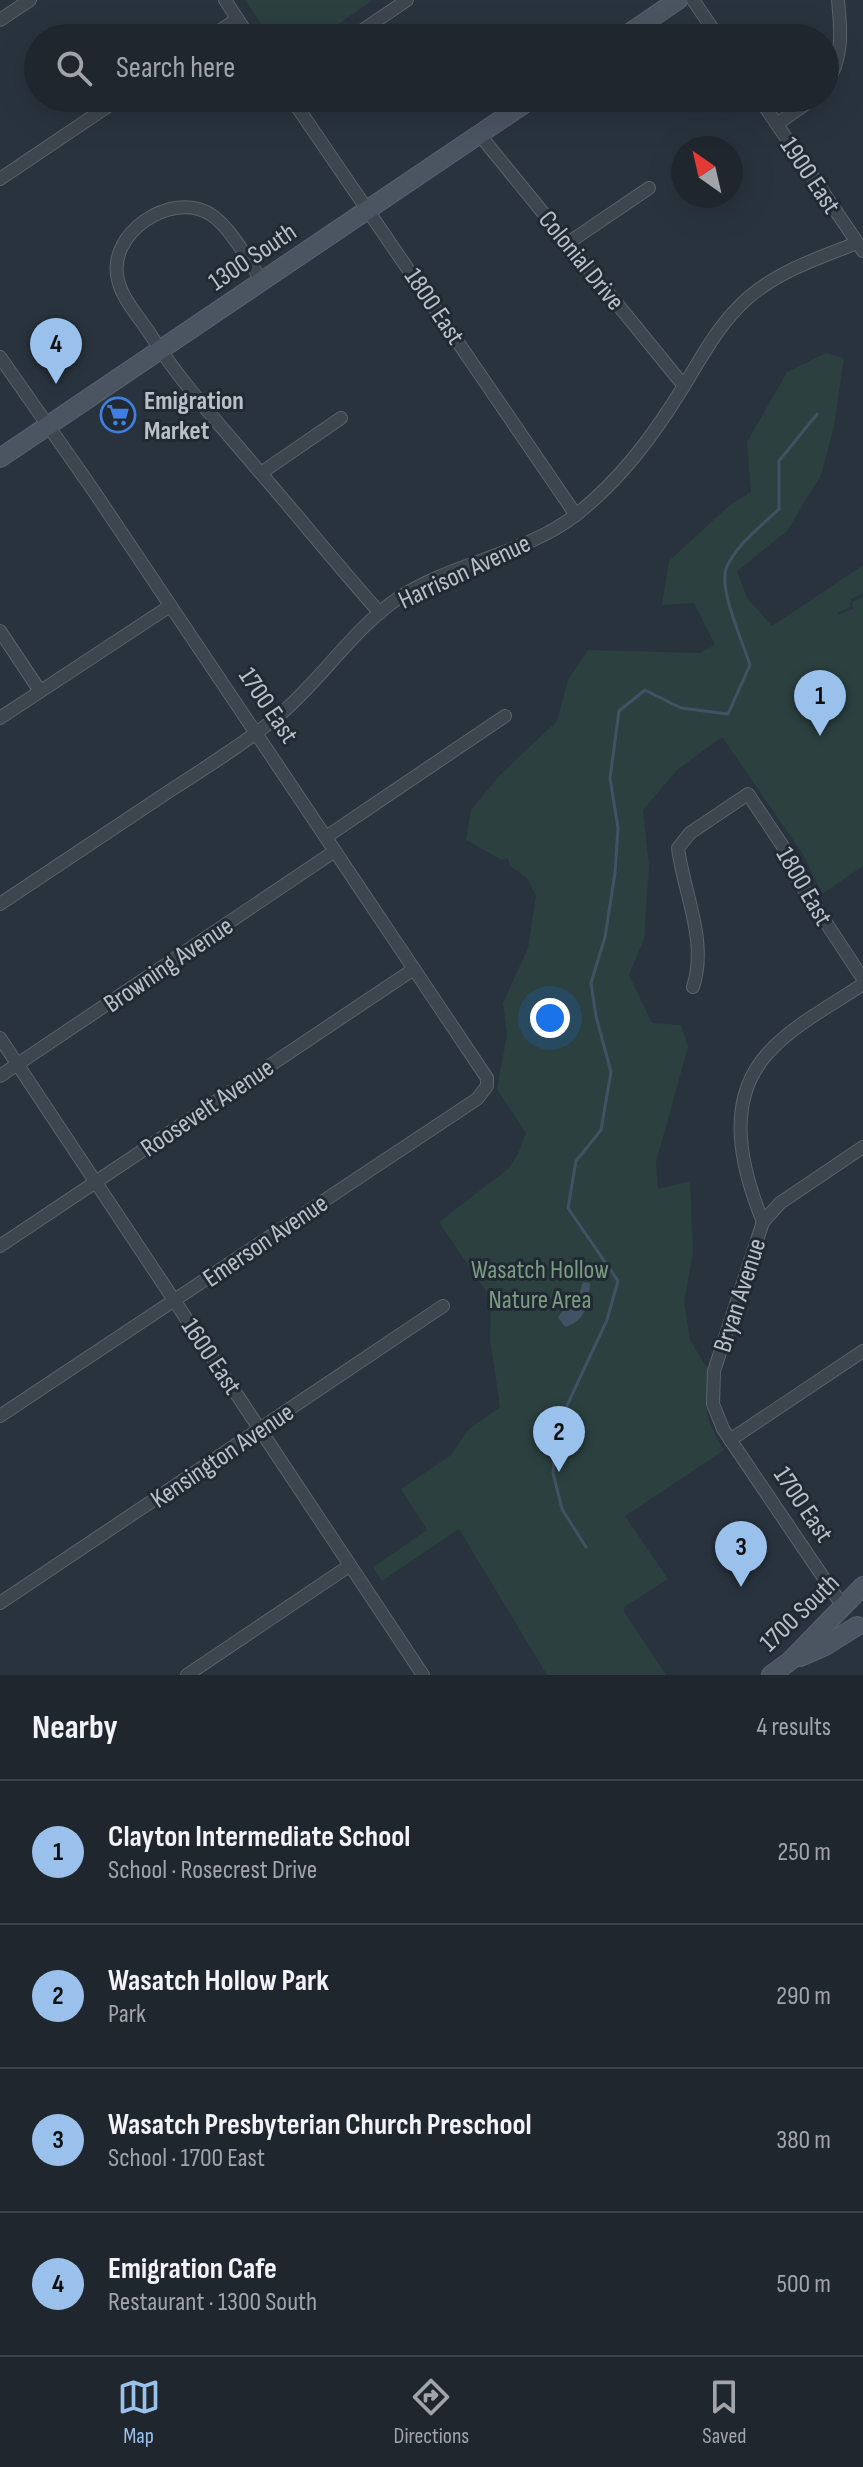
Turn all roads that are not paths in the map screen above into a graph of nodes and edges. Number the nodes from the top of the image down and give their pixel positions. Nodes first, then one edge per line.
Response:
1 (30, 0) edge
2 (225, 0) edge
3 (407, 0) edge
4 (678, 0) edge
5 (693, 0) edge
6 (838, 0) edge
7 (237, 19) junction
8 (0, 20) edge
9 (230, 24) edge
10 (240, 24) edge
11 (372, 24) edge
12 (643, 24) edge
13 (709, 24) edge
14 (839, 53) edge
15 (99, 112) edge
16 (301, 112) edge
17 (512, 112) edge
18 (769, 112) edge
19 (794, 112) edge
20 (777, 124) junction
21 (479, 134) junction
22 (0, 179) edge
23 (649, 188) dead end
24 (369, 209) junction
25 (568, 243) junction
26 (860, 247) edge
27 (262, 281) junction
28 (160, 350) junction
29 (0, 357) edge
30 (684, 386) junction
31 (341, 418) dead end
32 (48, 425) junction
33 (0, 458) edge
34 (261, 473) junction
35 (576, 515) junction
36 (170, 606) junction
37 (380, 613) junction
38 (0, 631) edge
39 (40, 691) junction
40 (505, 716) dead end
41 (0, 718) edge
42 (256, 733) junction
43 (326, 837) junction
44 (335, 851) junction
45 (0, 904) edge
46 (414, 969) junction
47 (863, 982) edge
48 (693, 987) dead end
49 (0, 1038) edge
50 (17, 1064) junction
51 (0, 1076) edge
52 (487, 1086) joint
53 (863, 1147) edge
54 (95, 1182) junction
55 (763, 1222) junction
56 (0, 1246) edge
57 (174, 1300) junction
58 (443, 1306) dead end
59 (863, 1351) edge
60 (0, 1416) edge
61 (260, 1429) junction
62 (730, 1440) junction
63 (349, 1566) junction
64 (863, 1586) edge
65 (0, 1603) edge
66 (842, 1605) junction
67 (860, 1631) edge
68 (790, 1661) junction
69 (187, 1675) edge
70 (423, 1675) edge
71 (771, 1675) edge

1 - 8 street
2 - 7 street
3 - 11 street
4 - 12 street
5 - 13 street
6 - 14 street
7 - 9 street
7 - 10 street
15 - 22 street
16 - 24 street, 1800 East
17 - 21 street, 1300 South
18 - 20 street, 1900 East
19 - 20 street
20 - 26 street, 1900 East
21 - 24 street, 1300 South
21 - 25 street, Colonial Drive
23 - 25 street
24 - 27 street, 1300 South
24 - 35 street, 1800 East
25 - 30 street, Colonial Drive
26 - 30 street, Harrison Avenue
27 - 28 street, 1300 South
27 - 28 street
28 - 32 street, 1300 South
28 - 34 street
29 - 32 street, 1700 East
30 - 35 street, Harrison Avenue
31 - 34 street
32 - 33 street, 1300 South
32 - 36 street, 1700 East
34 - 37 street
35 - 37 street, Harrison Avenue
36 - 39 street
36 - 42 street, 1700 East
37 - 42 street, Harrison Avenue
38 - 39 street
39 - 41 street
40 - 43 street
42 - 43 street, 1700 East
42 - 45 street, Harrison Avenue
43 - 44 street, 1700 East
44 - 46 street, 1700 East
44 - 50 street, Browning Avenue
46 - 52 street, 1700 East
46 - 54 street, Roosevelt Avenue
47 - 48 street, 1800 East
47 - 55 street
49 - 50 street, 1600 East
50 - 51 street, Browning Avenue
50 - 54 street, 1600 East
52 - 57 street, Emerson Avenue
53 - 55 street, Bryan Avenue
54 - 56 street, Roosevelt Avenue
54 - 57 street, 1600 East
55 - 62 street, Bryan Avenue
57 - 60 street, Emerson Avenue
57 - 61 street, 1600 East
58 - 61 street, Kensington Avenue
59 - 62 street
61 - 63 street, 1600 East
61 - 65 street, Kensington Avenue
62 - 66 street, 1700 East
63 - 69 street
63 - 70 street, 1600 East
64 - 66 street, 1700 South
66 - 67 street, 1700 East
66 - 68 street, 1700 South
67 - 68 street
68 - 71 street, 1700 South

